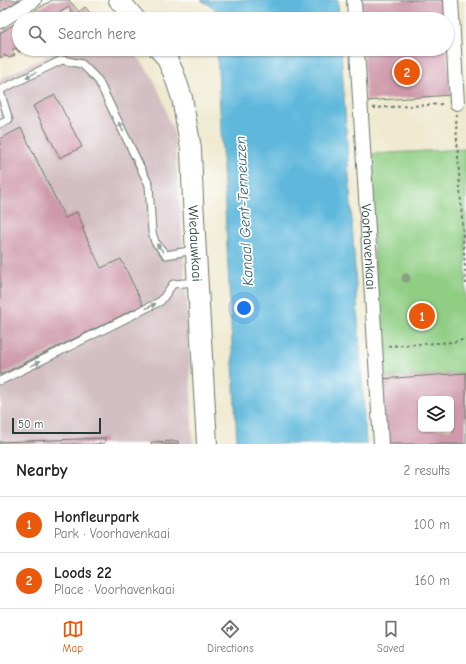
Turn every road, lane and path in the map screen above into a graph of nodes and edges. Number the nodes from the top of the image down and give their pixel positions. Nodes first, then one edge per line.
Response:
1 (34, 0) edge
2 (119, 0) edge
3 (354, 0) edge
4 (451, 0) edge
5 (15, 12) edge
6 (129, 12) edge
7 (355, 12) edge
8 (452, 12) edge
9 (12, 14) edge
10 (0, 21) edge
11 (454, 52) edge
12 (165, 56) edge
13 (357, 56) edge
14 (0, 91) edge
15 (457, 103) junction
16 (361, 108) junction
17 (0, 124) edge
18 (196, 250) junction
19 (465, 250) edge
20 (198, 281) junction
21 (466, 284) edge
22 (466, 339) edge
23 (375, 346) junction
24 (0, 381) edge
25 (207, 444) edge
26 (381, 444) edge

1 - 5 street
2 - 6 main road
3 - 7 street
4 - 8 street
9 - 10 street
11 - 15 street
12 - 18 main road, Wiedauwkaai
13 - 16 street, Voorhavenkaai
14 - 17 lane
18 -> 14 lane
15 - 16 path
15 - 19 path
16 - 23 street, Voorhavenkaai
18 - 20 main road, Wiedauwkaai
19 - 21 path
24 -> 20 lane
20 - 25 main road, Wiedauwkaai
22 - 23 path
23 - 26 street, Voorhavenkaai

